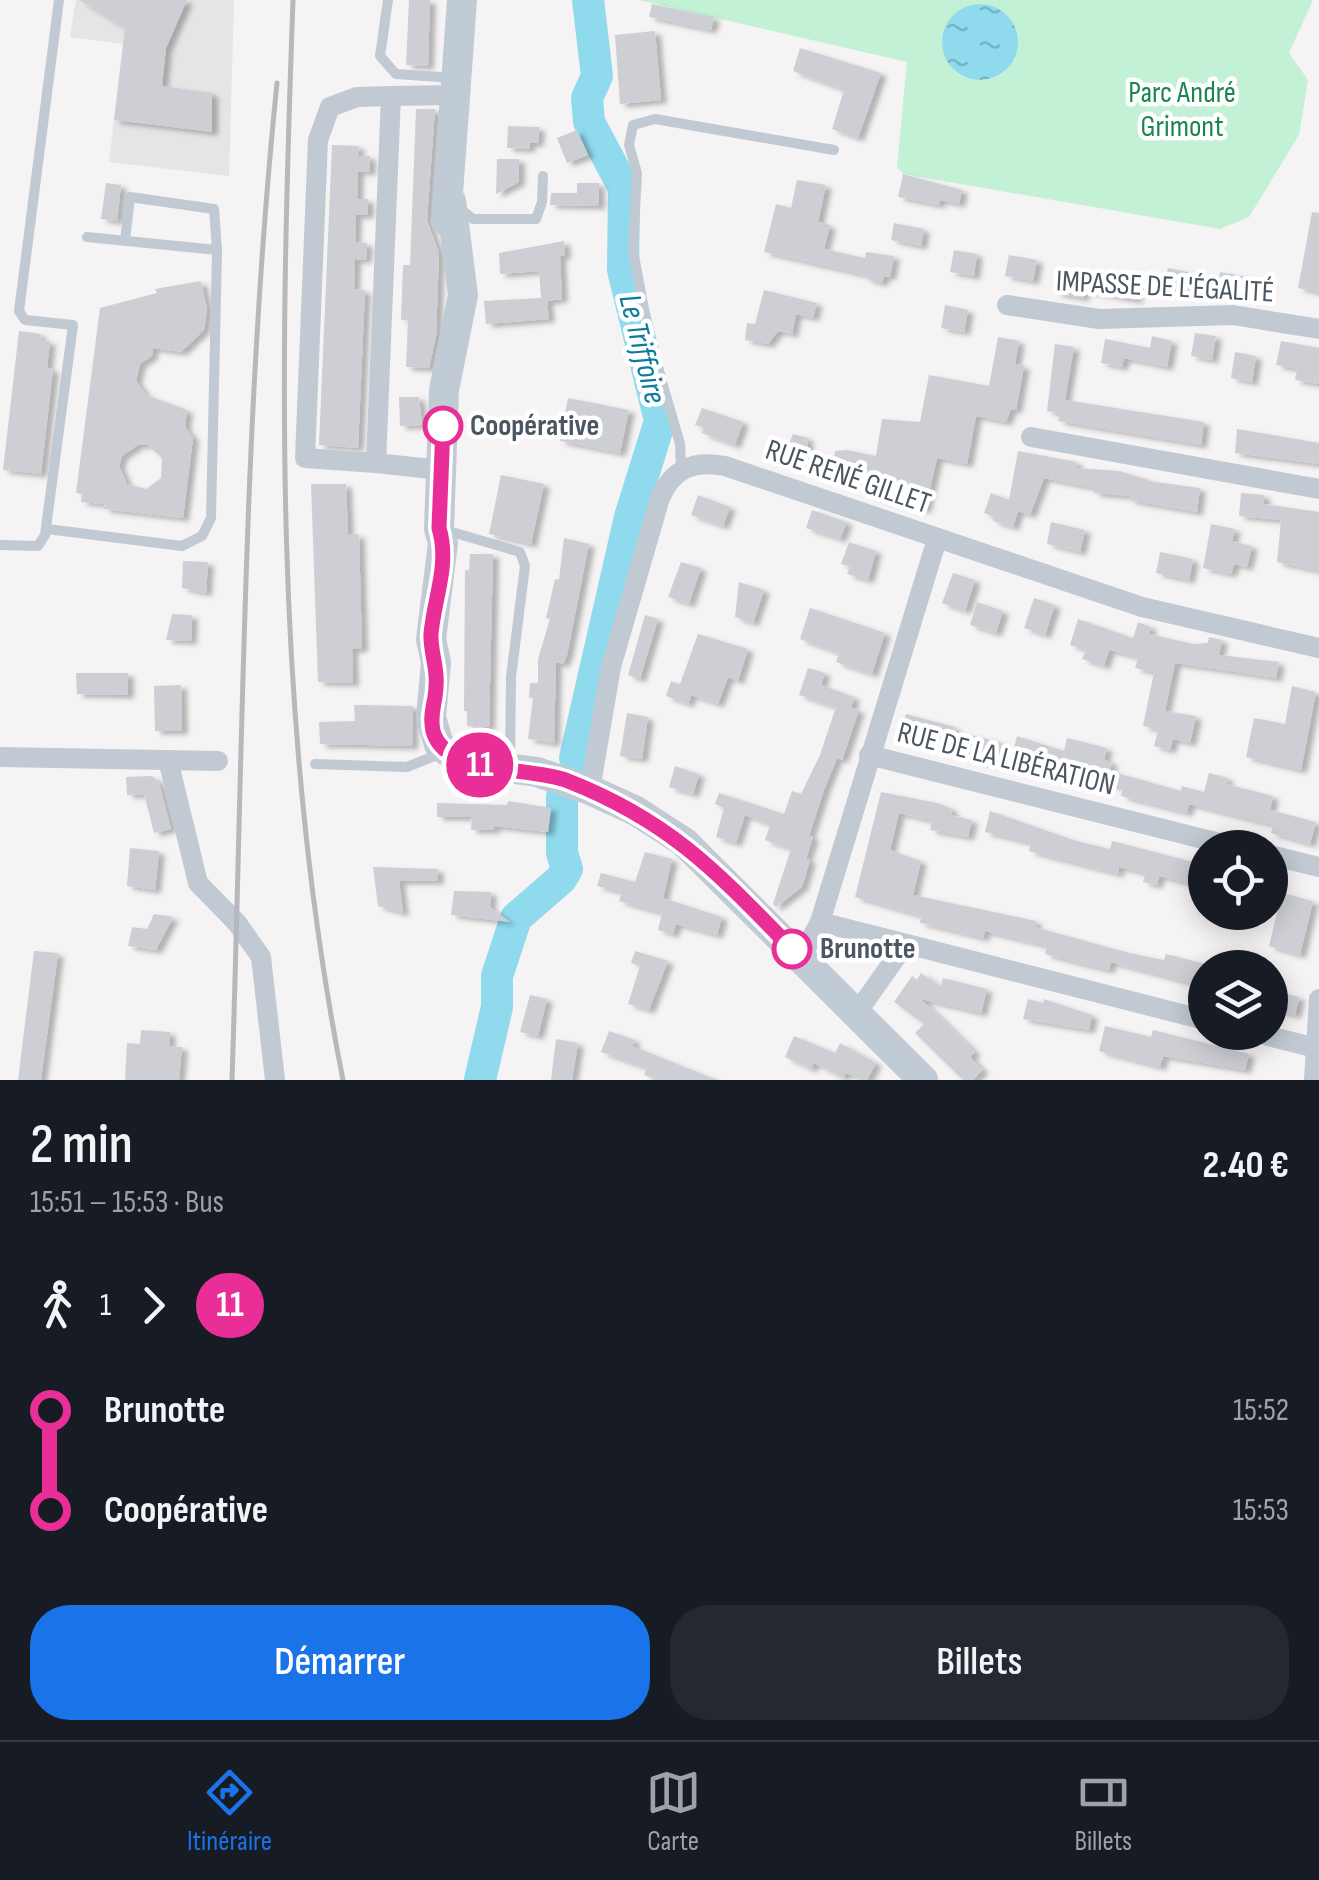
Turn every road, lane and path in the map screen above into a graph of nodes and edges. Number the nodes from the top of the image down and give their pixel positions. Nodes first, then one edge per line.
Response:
1 (59, 0) edge
2 (388, 0) edge
3 (462, 0) edge
4 (455, 87) junction
5 (391, 96) junction
6 (834, 150) dead end
7 (543, 176) dead end
8 (451, 201) junction
9 (87, 237) dead end
10 (126, 241) junction
11 (217, 250) junction
12 (1007, 305) dead end
13 (1319, 329) edge
14 (1031, 437) dead end
15 (376, 463) junction
16 (441, 470) junction
17 (681, 470) junction
18 (1319, 488) edge
19 (439, 528) junction
20 (47, 529) junction
21 (937, 540) junction
22 (0, 545) edge
23 (1319, 648) edge
24 (446, 751) junction
25 (869, 756) junction
26 (0, 757) edge
27 (168, 760) junction
28 (218, 761) dead end
29 (315, 764) dead end
30 (510, 768) junction
31 (590, 790) junction
32 (1188, 835) edge
33 (1288, 859) edge
34 (1319, 867) edge
35 (820, 922) junction
36 (904, 946) junction
37 (800, 958) junction
38 (1319, 999) edge
39 (856, 1014) junction
40 (1188, 1016) edge
41 (1288, 1041) edge
42 (1316, 1048) junction
43 (275, 1080) edge
44 (923, 1080) edge
45 (1314, 1080) edge

1 - 20 lane
2 - 4 lane
3 - 4 street
4 - 5 street
4 - 8 street
5 - 15 street
5 - 15 street
6 - 17 lane
7 - 8 lane
8 - 16 street
9 - 10 lane
10 - 11 lane
10 - 11 lane
11 - 20 lane
12 - 13 street, IMPASSE DE L'ÉGALITÉ
14 - 18 street
15 - 16 street
16 - 19 street
17 - 21 street, RUE RENÉ GILLET
17 - 31 street
19 - 24 street
19 - 30 lane
20 - 22 lane
21 - 23 street, RUE RENÉ GILLET
21 - 25 street
24 - 29 lane
24 - 30 street
25 - 32 street, RUE DE LA LIBÉRATION
25 - 35 street, RUE DE LA LIBÉRATION
26 - 27 street
27 - 28 street
27 - 43 street
30 - 31 street
31 - 37 street
33 - 34 street
35 - 36 street
35 - 37 street, RUE DE LA LIBÉRATION
36 - 39 street
36 - 40 street
37 - 39 street
38 - 42 street
39 - 44 street
41 - 42 street
42 - 45 street

